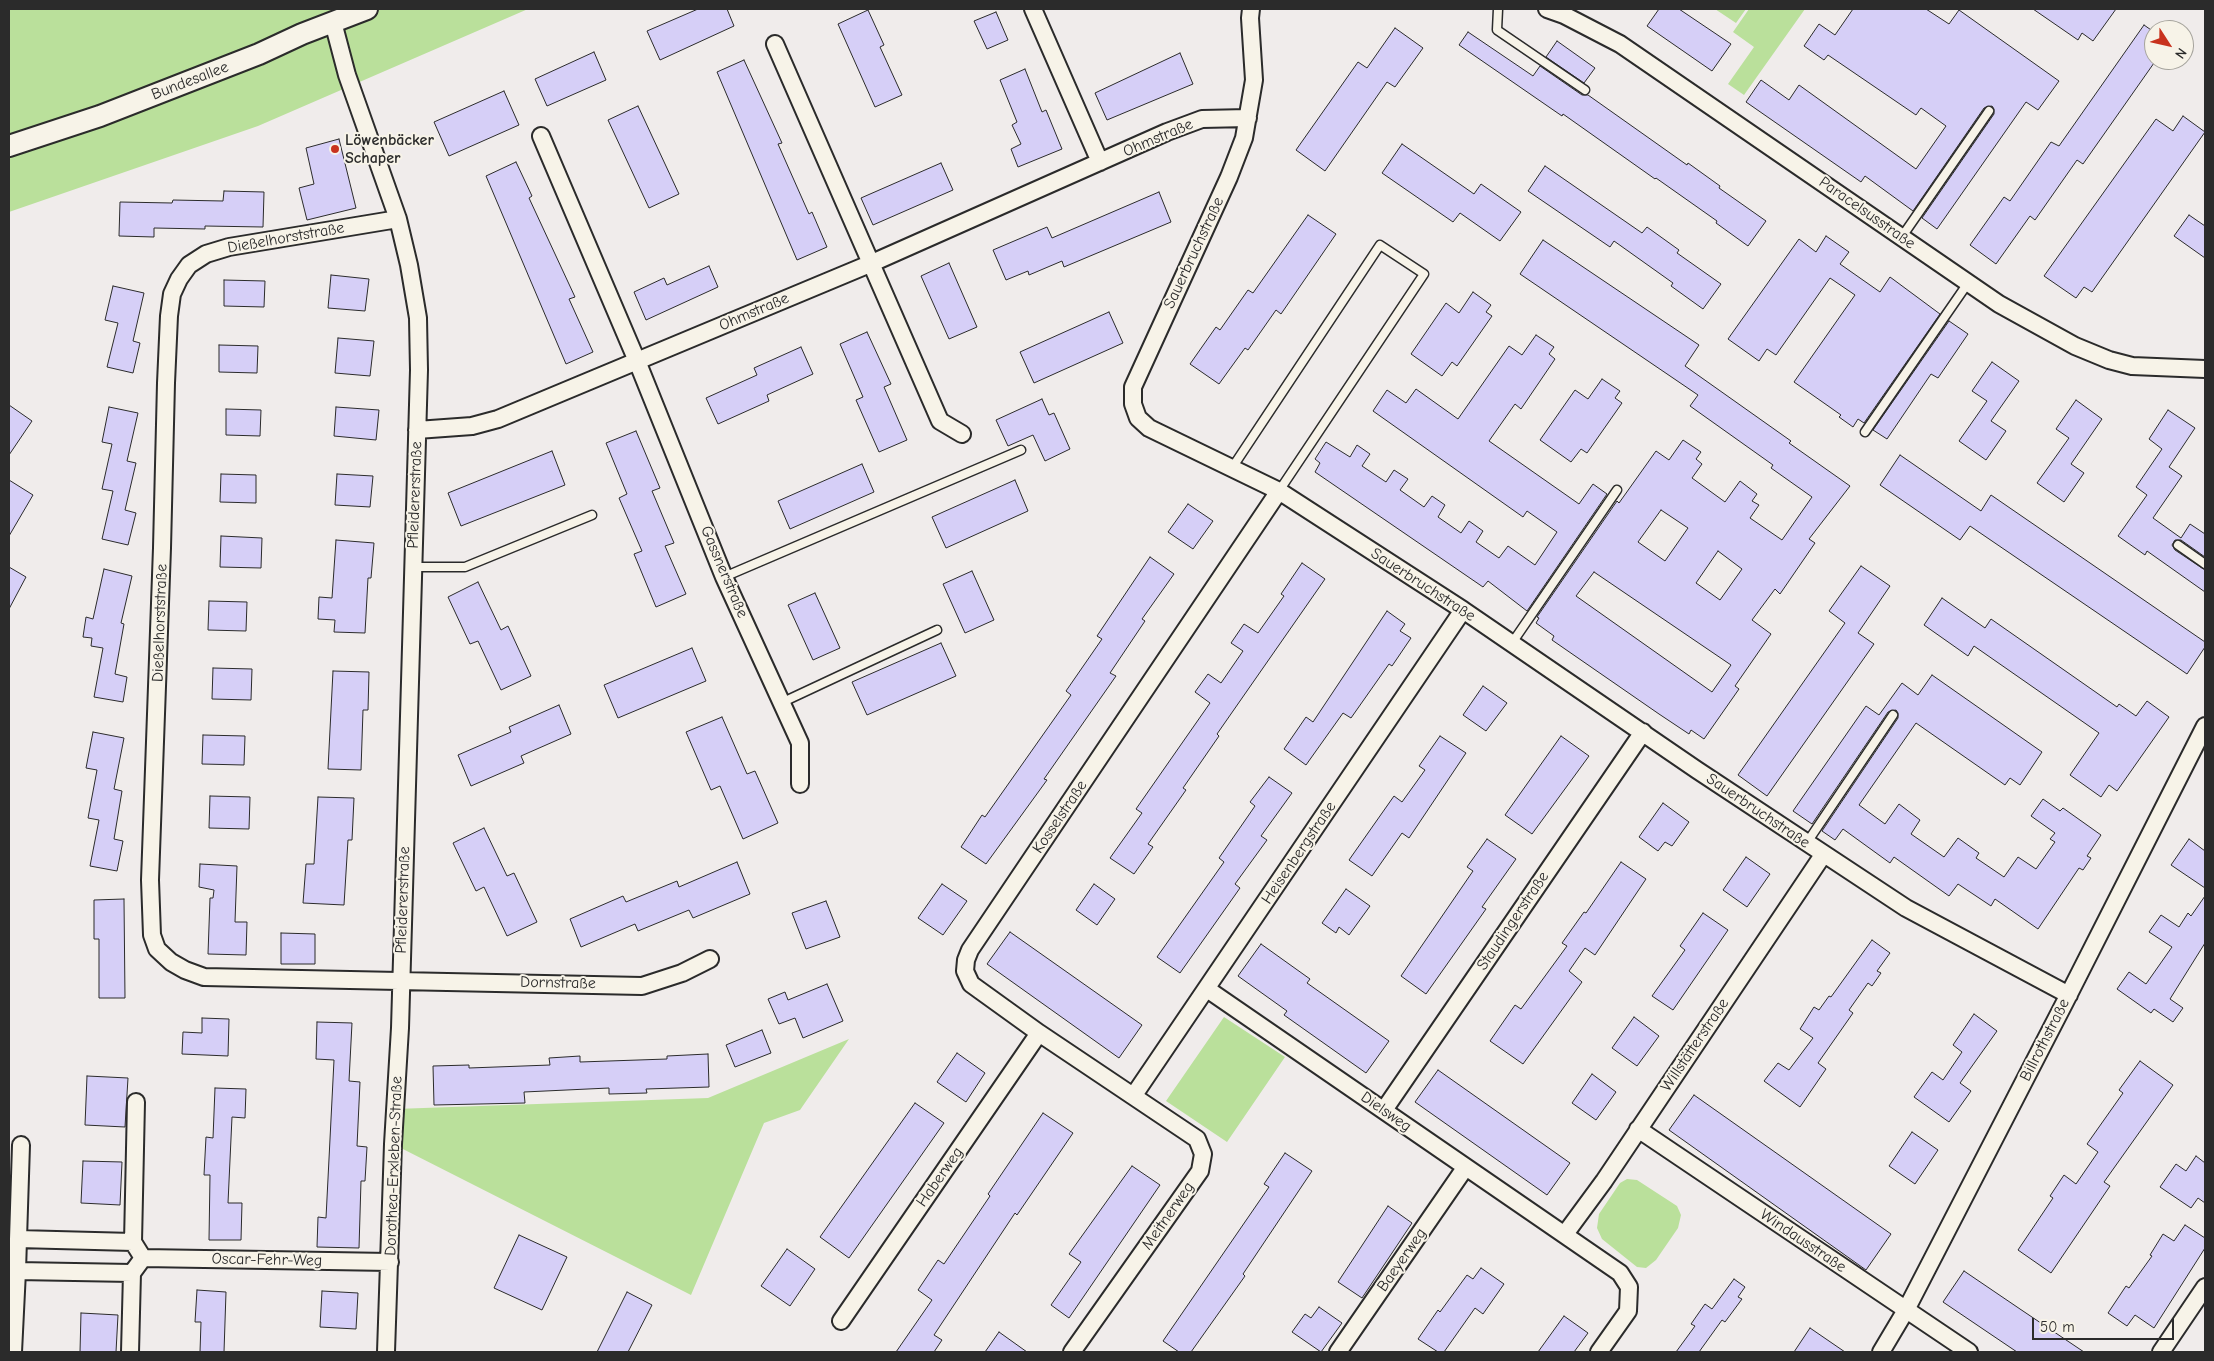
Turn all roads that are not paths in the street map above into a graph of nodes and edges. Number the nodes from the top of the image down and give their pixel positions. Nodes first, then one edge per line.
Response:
1 (367, 9) edge
2 (1032, 9) edge
3 (1251, 9) edge
4 (1498, 9) edge
5 (1547, 9) edge
6 (333, 22) junction
7 (775, 44) dead end
8 (1585, 90) dead end
9 (1989, 110) dead end
10 (1248, 118) junction
11 (541, 136) dead end
12 (9, 146) edge
13 (1100, 162) junction
14 (398, 219) junction
15 (1901, 238) junction
16 (872, 263) junction
17 (1968, 283) junction
18 (637, 361) junction
19 (2205, 369) edge
20 (418, 430) junction
21 (1865, 432) dead end
22 (962, 434) dead end
23 (1022, 450) dead end
24 (1232, 468) junction
25 (1617, 490) dead end
26 (1279, 491) junction
27 (592, 515) dead end
28 (2178, 545) dead end
29 (2205, 564) edge
30 (413, 567) junction
31 (724, 577) junction
32 (1463, 610) junction
33 (937, 630) dead end
34 (1512, 643) junction
35 (783, 702) junction
36 (1893, 715) dead end
37 (2205, 726) edge
38 (1643, 732) junction
39 (800, 784) dead end
40 (1806, 844) junction
41 (1823, 855) junction
42 (710, 959) dead end
43 (400, 979) junction
44 (1207, 989) junction
45 (2069, 994) junction
46 (1039, 1033) junction
47 (1134, 1095) junction
48 (136, 1102) dead end
49 (1384, 1110) junction
50 (1638, 1129) junction
51 (21, 1145) dead end
52 (1465, 1168) junction
53 (1565, 1234) junction
54 (18, 1239) junction
55 (133, 1242) junction
56 (143, 1258) junction
57 (390, 1262) junction
58 (17, 1271) junction
59 (132, 1273) junction
60 (2205, 1287) edge
61 (1906, 1310) junction
62 (841, 1321) dead end
63 (13, 1352) edge
64 (130, 1352) edge
65 (386, 1352) edge
66 (1072, 1352) edge
67 (1338, 1352) edge
68 (1599, 1352) edge
69 (1881, 1352) edge
70 (1969, 1352) edge
71 (2161, 1352) edge

1 - 6 street, Bundesallee
2 - 13 street
3 - 10 street, Sauerbruchstraße
4 - 8 lane
5 - 15 street, Paracelsusstraße
6 - 12 street, Bundesallee
6 - 14 street, Pfleidererstraße
7 - 16 street
9 - 15 lane
10 - 13 street, Ohmstraße
10 - 24 street, Sauerbruchstraße
11 - 18 street
13 - 16 street, Ohmstraße
14 - 20 street, Pfleidererstraße
14 - 43 street, Dießelhorststraße
15 - 17 street, Paracelsusstraße
16 - 18 street, Ohmstraße
16 - 22 street
17 - 19 street, Paracelsusstraße
17 - 21 lane
18 - 20 street, Ohmstraße
18 - 31 street, Gassnerstraße
20 - 30 street, Pfleidererstraße
23 - 31 lane
24 - 26 street, Sauerbruchstraße
24 - 26 lane
25 - 34 lane
26 - 32 street, Sauerbruchstraße
26 - 46 street, Kosselstraße
27 - 30 lane
28 - 29 lane
30 - 43 street, Pfleidererstraße
31 - 35 street, Gassnerstraße
32 - 34 street, Sauerbruchstraße
32 - 44 street, Heisenbergstraße
33 - 35 lane
34 - 38 street, Sauerbruchstraße
35 - 39 street, Gassnerstraße
36 - 40 lane
37 - 45 street, Billrothstraße
38 - 40 street, Sauerbruchstraße
38 - 49 street, Staudingerstraße
40 - 41 street, Sauerbruchstraße
41 - 45 street, Sauerbruchstraße
41 - 50 street, Willstätterstraße
42 - 43 street, Dornstraße
43 - 57 street, Dorothea-Erxleben-Straße
44 - 47 street, Heisenbergstraße
44 - 49 street, Dielsweg
45 - 61 street, Billrothstraße
46 - 47 street, Kosselstraße
46 - 62 street, Haberweg
47 - 66 street, Meitnerweg
48 - 55 street
49 - 52 street, Dielsweg
50 - 53 street, Willstätterstraße
50 - 61 street, Windausstraße
51 - 54 street
52 - 53 street, Dielsweg
52 - 67 street, Baeyerweg
53 - 68 street, Dielsweg
54 - 55 street
54 - 58 street
55 - 56 street
56 - 57 street, Oscar-Fehr-Weg
56 - 59 street
57 - 65 street, Dorothea-Erxleben-Straße
58 - 59 street
58 - 63 street
59 - 64 street
60 - 71 street
61 - 69 street, Billrothstraße
61 - 70 street, Windausstraße

